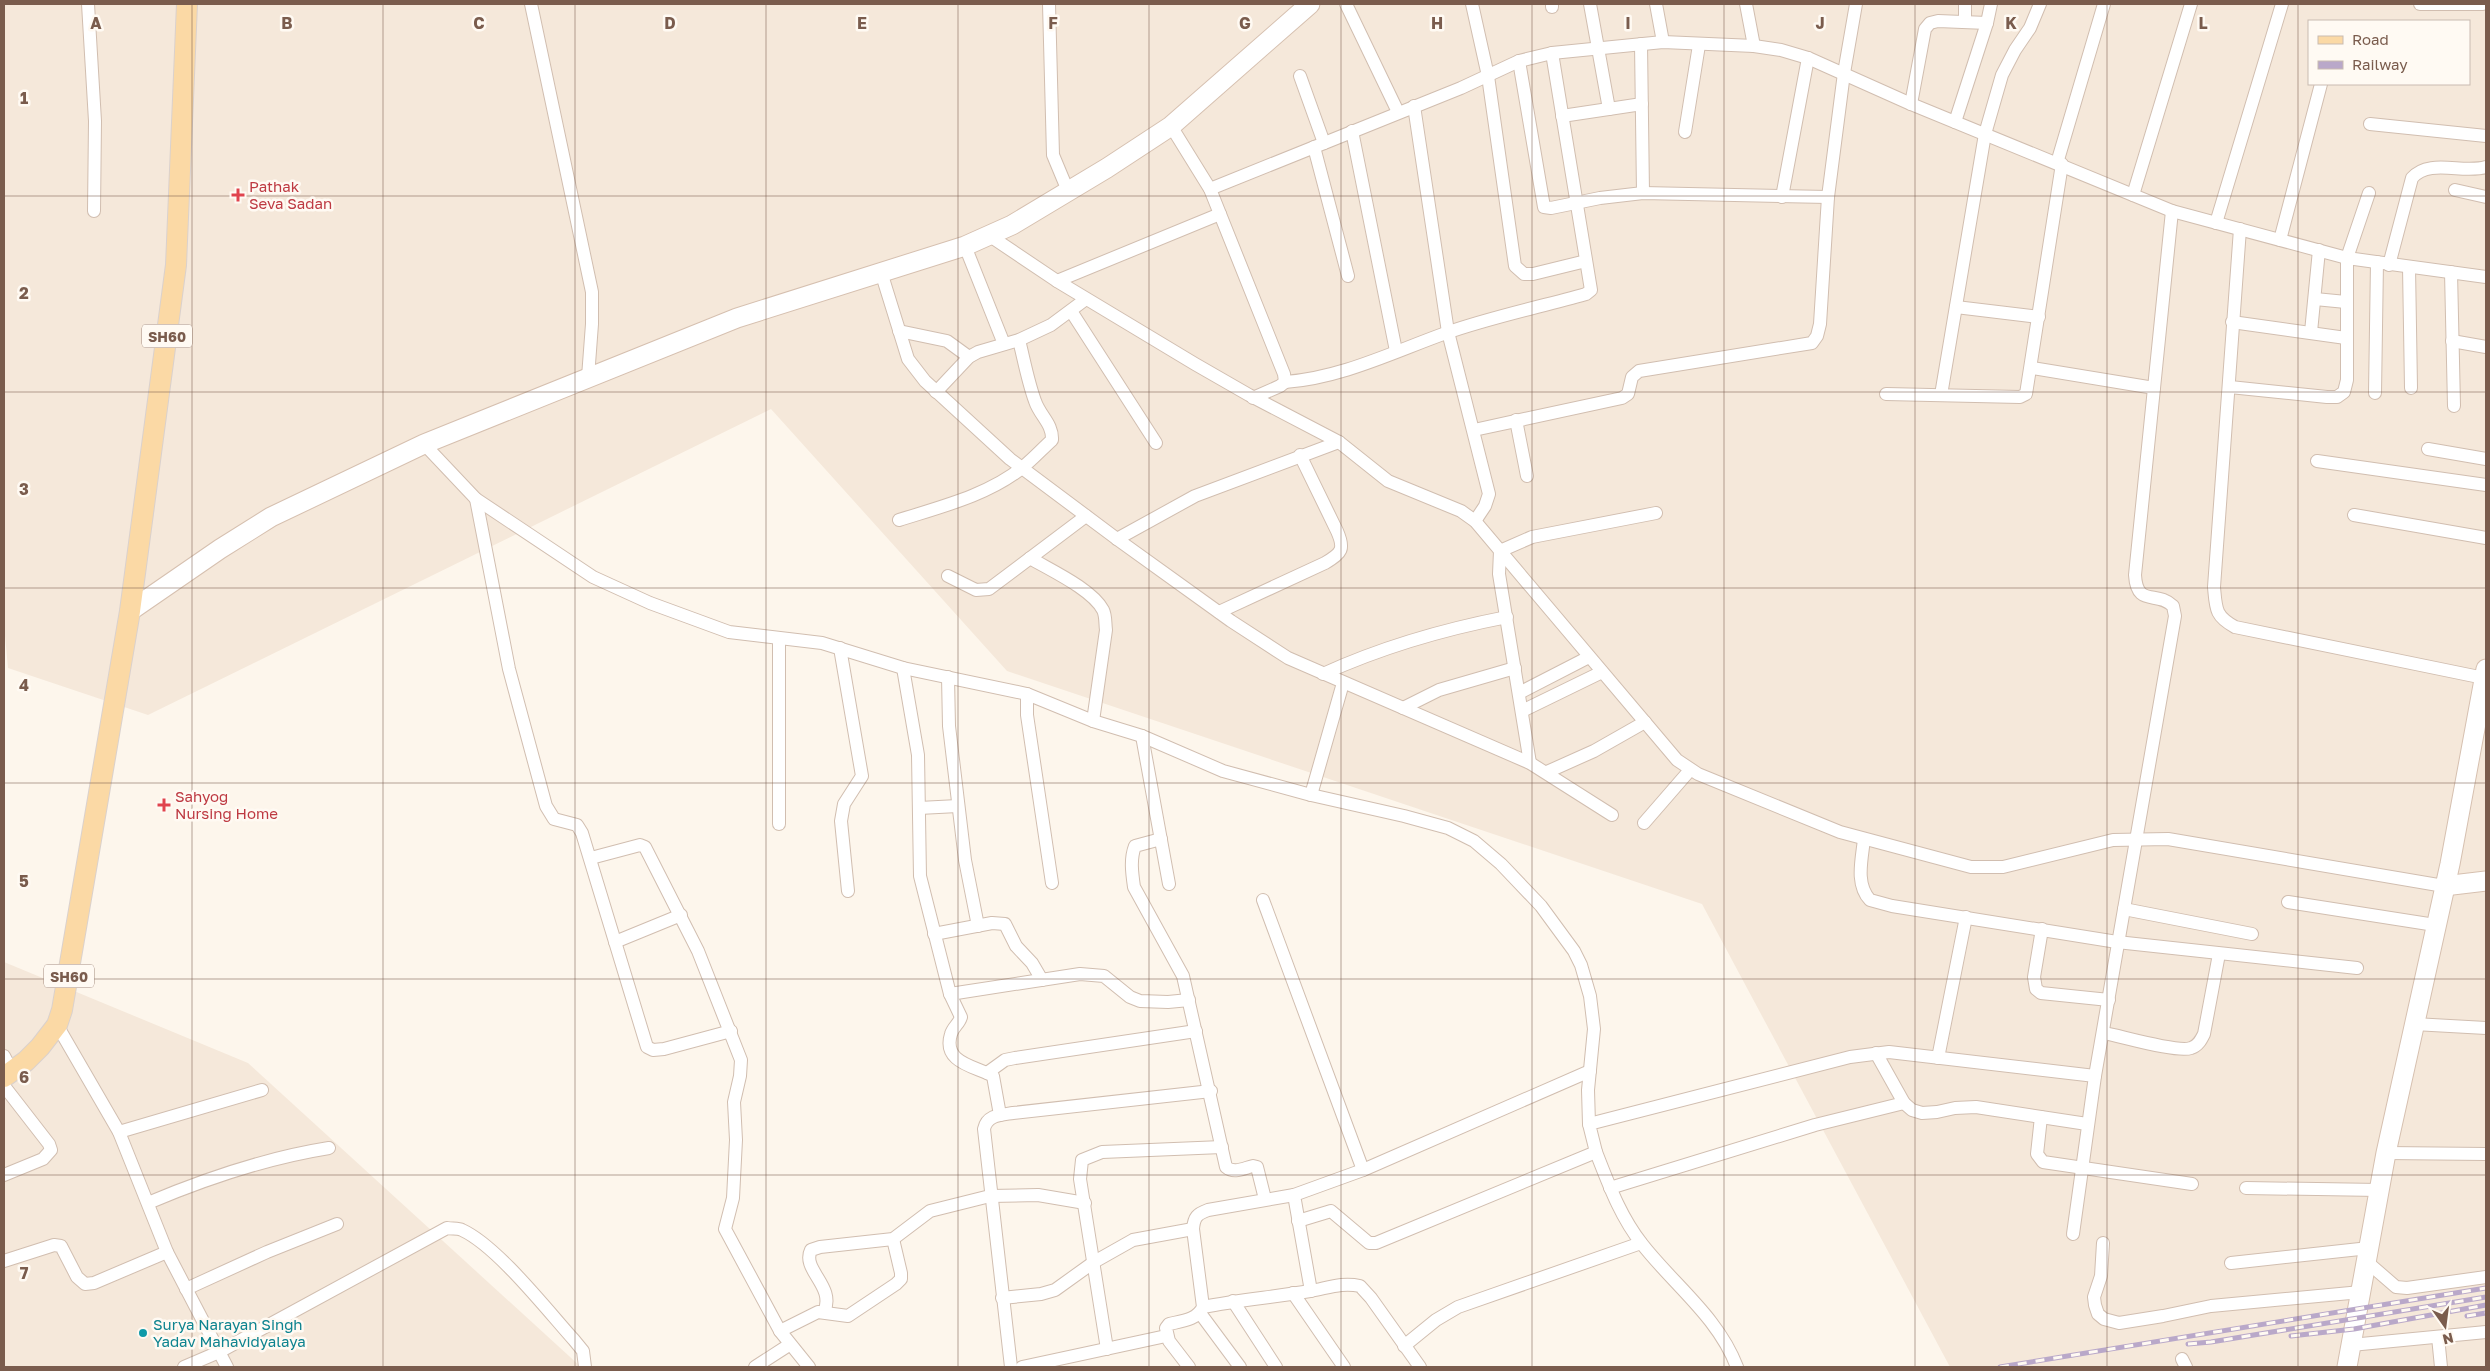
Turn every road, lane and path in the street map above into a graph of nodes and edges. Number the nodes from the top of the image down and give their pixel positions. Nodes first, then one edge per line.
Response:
1 (88, 4) edge
2 (187, 4) edge
3 (531, 4) edge
4 (1049, 4) edge
5 (1310, 4) edge
6 (1346, 4) edge
7 (1472, 4) edge
8 (1590, 4) edge
9 (1656, 4) edge
10 (1746, 4) edge
11 (1856, 4) edge
12 (1965, 4) edge
13 (1991, 4) edge
14 (2040, 4) edge
15 (2104, 4) edge
16 (2191, 4) edge
17 (2282, 4) edge
18 (2420, 4) edge
19 (2483, 4) edge
20 (1964, 22) junction
21 (1988, 23) junction
22 (1663, 42) junction
23 (1641, 44) junction
24 (1699, 45) junction
25 (1754, 46) junction
26 (1599, 48) junction
27 (1552, 53) junction
28 (1808, 58) junction
29 (1519, 61) junction
30 (1844, 73) junction
31 (1300, 76) dead end
32 (1488, 76) junction
33 (2321, 85) edge
34 (1642, 104) junction
35 (1911, 104) junction
36 (1414, 106) junction
37 (1609, 109) junction
38 (1398, 112) junction
39 (1562, 116) junction
40 (1955, 122) junction
41 (2370, 124) dead end
42 (1171, 126) junction
43 (1352, 131) junction
44 (1685, 132) dead end
45 (1985, 134) junction
46 (2486, 136) edge
47 (1319, 144) junction
48 (2059, 163) junction
49 (2486, 167) edge
50 (1210, 189) junction
51 (2455, 190) dead end
52 (1068, 191) junction
53 (1643, 193) junction
54 (2369, 193) dead end
55 (2133, 195) junction
56 (1782, 196) junction
57 (1828, 197) junction
58 (2486, 197) edge
59 (1576, 204) junction
60 (94, 211) dead end
61 (2172, 211) junction
62 (1220, 214) junction
63 (2216, 223) junction
64 (2240, 229) junction
65 (990, 236) junction
66 (2280, 240) junction
67 (965, 246) junction
68 (2320, 250) junction
69 (2347, 258) junction
70 (1586, 261) junction
71 (2383, 264) junction
72 (2409, 268) junction
73 (881, 272) junction
74 (2451, 272) junction
75 (1348, 276) dead end
76 (2486, 277) edge
77 (1057, 282) junction
78 (1086, 299) junction
79 (2314, 299) junction
80 (2346, 302) junction
81 (1956, 307) junction
82 (1071, 311) junction
83 (2039, 318) junction
84 (2232, 322) junction
85 (900, 332) junction
86 (1448, 332) junction
87 (2311, 332) junction
88 (2346, 338) junction
89 (1019, 340) junction
90 (2452, 341) junction
91 (1004, 344) junction
92 (2486, 348) edge
93 (1396, 351) junction
94 (969, 356) junction
95 (2032, 368) junction
96 (588, 377) junction
97 (1285, 382) junction
98 (2230, 387) junction
99 (2154, 388) junction
100 (2411, 388) dead end
101 (936, 392) junction
102 (2375, 393) dead end
103 (1886, 394) dead end
104 (1941, 395) junction
105 (1253, 398) junction
106 (2454, 406) dead end
107 (1516, 420) junction
108 (1474, 430) junction
109 (1339, 442) junction
110 (1156, 443) dead end
111 (424, 444) junction
112 (2428, 449) dead end
113 (1300, 455) junction
114 (2486, 459) edge
115 (2318, 460) dead end
116 (1022, 468) junction
117 (1527, 476) dead end
118 (2486, 485) edge
119 (476, 499) junction
120 (1656, 513) dead end
121 (2354, 515) dead end
122 (1086, 516) junction
123 (899, 520) dead end
124 (1475, 521) junction
125 (2486, 538) edge
126 (1117, 539) junction
127 (1500, 551) junction
128 (1030, 558) junction
129 (948, 576) dead end
130 (130, 611) junction
131 (1219, 612) junction
132 (1507, 617) junction
133 (779, 639) junction
134 (840, 648) junction
135 (1589, 657) junction
136 (903, 668) junction
137 (1515, 668) junction
138 (1602, 672) junction
139 (2485, 673) edge
140 (1323, 674) junction
141 (948, 677) junction
142 (1344, 684) junction
143 (1519, 693) junction
144 (1026, 694) junction
145 (2483, 706) edge
146 (1403, 708) junction
147 (1522, 711) junction
148 (1093, 720) junction
149 (1645, 722) junction
150 (1142, 736) junction
151 (1530, 763) junction
152 (1690, 770) junction
153 (1547, 772) junction
154 (1310, 795) junction
155 (958, 806) junction
156 (919, 808) junction
157 (1612, 815) dead end
158 (1644, 823) dead end
159 (779, 824) dead end
160 (2137, 838) junction
161 (1162, 839) junction
162 (1864, 839) junction
163 (590, 858) junction
164 (2486, 881) edge
165 (1052, 883) dead end
166 (1169, 884) dead end
167 (2444, 886) junction
168 (848, 891) dead end
169 (1263, 900) dead end
170 (2288, 902) dead end
171 (2124, 909) junction
172 (682, 915) junction
173 (1966, 917) junction
174 (2436, 925) junction
175 (978, 926) junction
176 (2042, 930) junction
177 (934, 934) junction
178 (2252, 934) dead end
179 (615, 942) junction
180 (2117, 942) junction
181 (2219, 954) junction
182 (2356, 968) dead end
183 (1042, 980) junction
184 (950, 994) junction
185 (1189, 1000) junction
186 (2109, 1000) junction
187 (2414, 1024) junction
188 (57, 1025) junction
189 (2486, 1028) edge
190 (731, 1031) junction
191 (1196, 1031) junction
192 (2104, 1033) junction
193 (1876, 1053) junction
194 (1938, 1058) junction
195 (1590, 1071) junction
196 (6, 1072) edge
197 (987, 1073) junction
198 (2095, 1076) junction
199 (262, 1090) dead end
200 (1210, 1091) junction
201 (1904, 1103) junction
202 (1000, 1115) junction
203 (2041, 1117) junction
204 (1589, 1124) junction
205 (2087, 1124) junction
206 (119, 1132) junction
207 (1222, 1147) junction
208 (329, 1148) dead end
209 (1596, 1152) junction
210 (2386, 1153) junction
211 (2486, 1154) edge
212 (2081, 1167) junction
213 (1363, 1170) junction
214 (4, 1175) edge
215 (2192, 1184) dead end
216 (1610, 1188) junction
217 (2246, 1188) dead end
218 (2379, 1190) junction
219 (1294, 1194) junction
220 (990, 1196) junction
221 (1265, 1199) junction
222 (148, 1203) junction
223 (1085, 1203) junction
224 (1298, 1220) junction
225 (337, 1224) dead end
226 (1193, 1229) junction
227 (2073, 1234) dead end
228 (893, 1239) junction
229 (1641, 1243) junction
230 (2103, 1243) dead end
231 (167, 1252) junction
232 (2368, 1255) junction
233 (4, 1261) edge
234 (1094, 1262) junction
235 (2231, 1263) dead end
236 (2486, 1278) edge
237 (186, 1289) junction
238 (1311, 1291) junction
239 (2361, 1292) junction
240 (1293, 1293) junction
241 (1002, 1298) junction
242 (1233, 1301) junction
243 (1202, 1310) junction
244 (824, 1312) junction
245 (780, 1331) junction
246 (2486, 1332) edge
247 (1166, 1336) junction
248 (2438, 1337) junction
249 (2351, 1344) junction
250 (790, 1345) junction
251 (1404, 1346) junction
252 (1107, 1349) junction
253 (219, 1352) junction
254 (184, 1367) edge
255 (227, 1367) edge
256 (585, 1367) edge
257 (755, 1367) edge
258 (808, 1367) edge
259 (1011, 1367) edge
260 (1022, 1367) edge
261 (1189, 1367) edge
262 (1240, 1367) edge
263 (1276, 1367) edge
264 (1344, 1367) edge
265 (1420, 1367) edge
266 (1737, 1367) edge
267 (2348, 1367) edge
268 (2441, 1367) edge

1 - 60 street
2 - 130 main road, SH60
3 - 96 street
4 - 52 street
5 - 42 street
6 - 38 street
7 - 32 street
8 - 26 street
9 - 22 street
10 - 25 street
11 - 30 street
12 - 20 street
13 - 21 street
14 - 45 street
15 - 48 street
16 - 55 street
17 - 63 street
18 - 19 street
20 - 21 street
20 - 35 street
21 - 40 street
22 - 23 street
22 - 24 street
23 - 26 street
23 - 34 street
24 - 25 street
24 - 44 street
25 - 28 street
26 - 27 street
26 - 37 street
27 - 29 street
27 - 39 street
28 - 30 street
28 - 56 street
29 - 32 street
29 - 59 street
30 - 35 street
30 - 57 street
31 - 47 street
32 - 36 street
32 - 70 street
33 - 66 street
34 - 37 street
34 - 53 street
35 - 40 street
36 - 38 street
36 - 86 street
37 - 39 street
38 - 43 street
39 - 59 street
40 - 45 street
41 - 46 street
42 - 50 street
42 - 52 street
43 - 47 street
43 - 93 street
45 - 48 street
45 - 81 street
47 - 50 street
47 - 75 street
48 - 55 street
48 - 83 street
49 - 71 street
50 - 62 street
51 - 58 street
52 - 65 street
53 - 56 street
53 - 59 street
54 - 69 street
55 - 61 street
56 - 57 street
57 - 107 street
59 - 70 street
61 - 63 street
61 - 99 street
62 - 77 street
62 - 97 street
63 - 64 street
64 - 66 street
64 - 84 street
65 - 67 street
65 - 77 street
66 - 68 street
67 - 73 street
67 - 91 street
68 - 69 street
68 - 79 street
69 - 71 street
69 - 80 street
70 - 86 street
71 - 72 street
71 - 102 street
72 - 74 street
72 - 100 street
73 - 85 street
73 - 96 street
74 - 76 street
74 - 90 street
77 - 78 street
78 - 82 street
78 - 105 street
79 - 80 street
79 - 87 street
80 - 88 street
81 - 83 street
81 - 104 street
82 - 89 street
82 - 110 street
83 - 95 street
84 - 87 street
84 - 98 street
85 - 94 street
85 - 101 street
86 - 93 street
86 - 108 street
87 - 88 street
88 - 98 street
89 - 91 street
89 - 116 street
90 - 92 street
90 - 106 street
91 - 94 street
93 - 97 street
94 - 101 street
95 - 99 street
95 - 104 street
96 - 111 street
97 - 105 street
98 - 139 street
99 - 160 street
101 - 116 street
103 - 104 street
105 - 109 street
107 - 108 street
107 - 117 street
108 - 124 street
109 - 113 street
109 - 124 street
111 - 119 street
111 - 130 street
112 - 114 street
113 - 126 street
113 - 131 street
115 - 118 street
116 - 122 street
116 - 123 street
119 - 133 street
119 - 163 street
120 - 127 street
121 - 125 street
122 - 126 street
122 - 128 street
124 - 127 street
126 - 131 street
127 - 132 street
127 - 135 street
128 - 129 street
128 - 148 street
130 - 188 main road, SH60
131 - 140 street
132 - 137 street
132 - 140 street
133 - 134 street
133 - 159 street
134 - 136 street
134 - 168 street
135 - 138 street
135 - 143 street
136 - 141 street
136 - 156 street
137 - 143 street
137 - 146 street
138 - 147 street
138 - 149 street
139 - 145 street
140 - 142 street
141 - 144 street
141 - 155 street
142 - 146 street
142 - 154 street
143 - 147 street
144 - 148 street
144 - 165 street
145 - 167 street
146 - 151 street
147 - 151 street
148 - 150 street
149 - 152 street
149 - 153 street
150 - 154 street
150 - 161 street
151 - 153 street
152 - 158 street
152 - 162 street
153 - 157 street
154 - 195 street
155 - 156 street
155 - 175 street
156 - 177 street
160 - 162 street
160 - 167 street
160 - 171 street
161 - 166 street
161 - 185 street
162 - 173 street
163 - 172 street
163 - 179 street
164 - 167 street
167 - 174 street
169 - 213 street
170 - 174 street
171 - 178 street
171 - 180 street
172 - 179 street
172 - 190 street
173 - 176 street
173 - 194 street
174 - 187 street
175 - 177 street
175 - 183 street
176 - 180 street
176 - 186 street
177 - 184 street
179 - 190 street
180 - 181 street
180 - 186 street
181 - 182 street
181 - 192 street
183 - 184 street
183 - 185 street
184 - 197 street
185 - 191 street
186 - 192 street
187 - 189 street
187 - 210 street
188 - 196 main road, SH60
188 - 206 street
190 - 245 street
191 - 197 street
191 - 200 street
192 - 198 street
193 - 194 street
193 - 201 street
193 - 204 street
194 - 198 street
195 - 204 street
195 - 213 street
196 - 214 street
197 - 202 street
198 - 205 street
199 - 206 street
200 - 202 street
200 - 207 street
201 - 203 street
201 - 216 street
202 - 220 street
203 - 205 street
203 - 212 street
204 - 209 street
205 - 212 street
206 - 222 street
207 - 221 street
207 - 223 street
208 - 222 street
209 - 216 street
209 - 224 street
210 - 211 street
210 - 218 street
212 - 215 street
212 - 227 street
213 - 219 street
216 - 229 street
217 - 218 street
218 - 232 street
219 - 221 street
219 - 224 street
220 - 223 street
220 - 228 street
220 - 241 street
221 - 226 street
222 - 231 street
223 - 234 street
224 - 238 street
225 - 237 street
226 - 234 street
226 - 243 street
228 - 244 street
228 - 244 street
229 - 251 street
229 - 266 street
230 - 239 street
231 - 233 street
231 - 237 street
232 - 235 street
232 - 236 street
232 - 239 street
234 - 241 street
234 - 252 street
237 - 253 street
238 - 240 street
238 - 251 street
239 - 249 street
240 - 242 street
240 - 264 street
241 - 259 street
242 - 243 street
242 - 263 street
243 - 247 street
243 - 262 street
244 - 245 street
245 - 250 street
246 - 248 street
247 - 252 street
247 - 261 street
248 - 249 street
248 - 268 street
249 - 267 street
250 - 257 street
250 - 258 street
251 - 265 street
252 - 260 street
253 - 254 street
253 - 255 street
253 - 256 street

